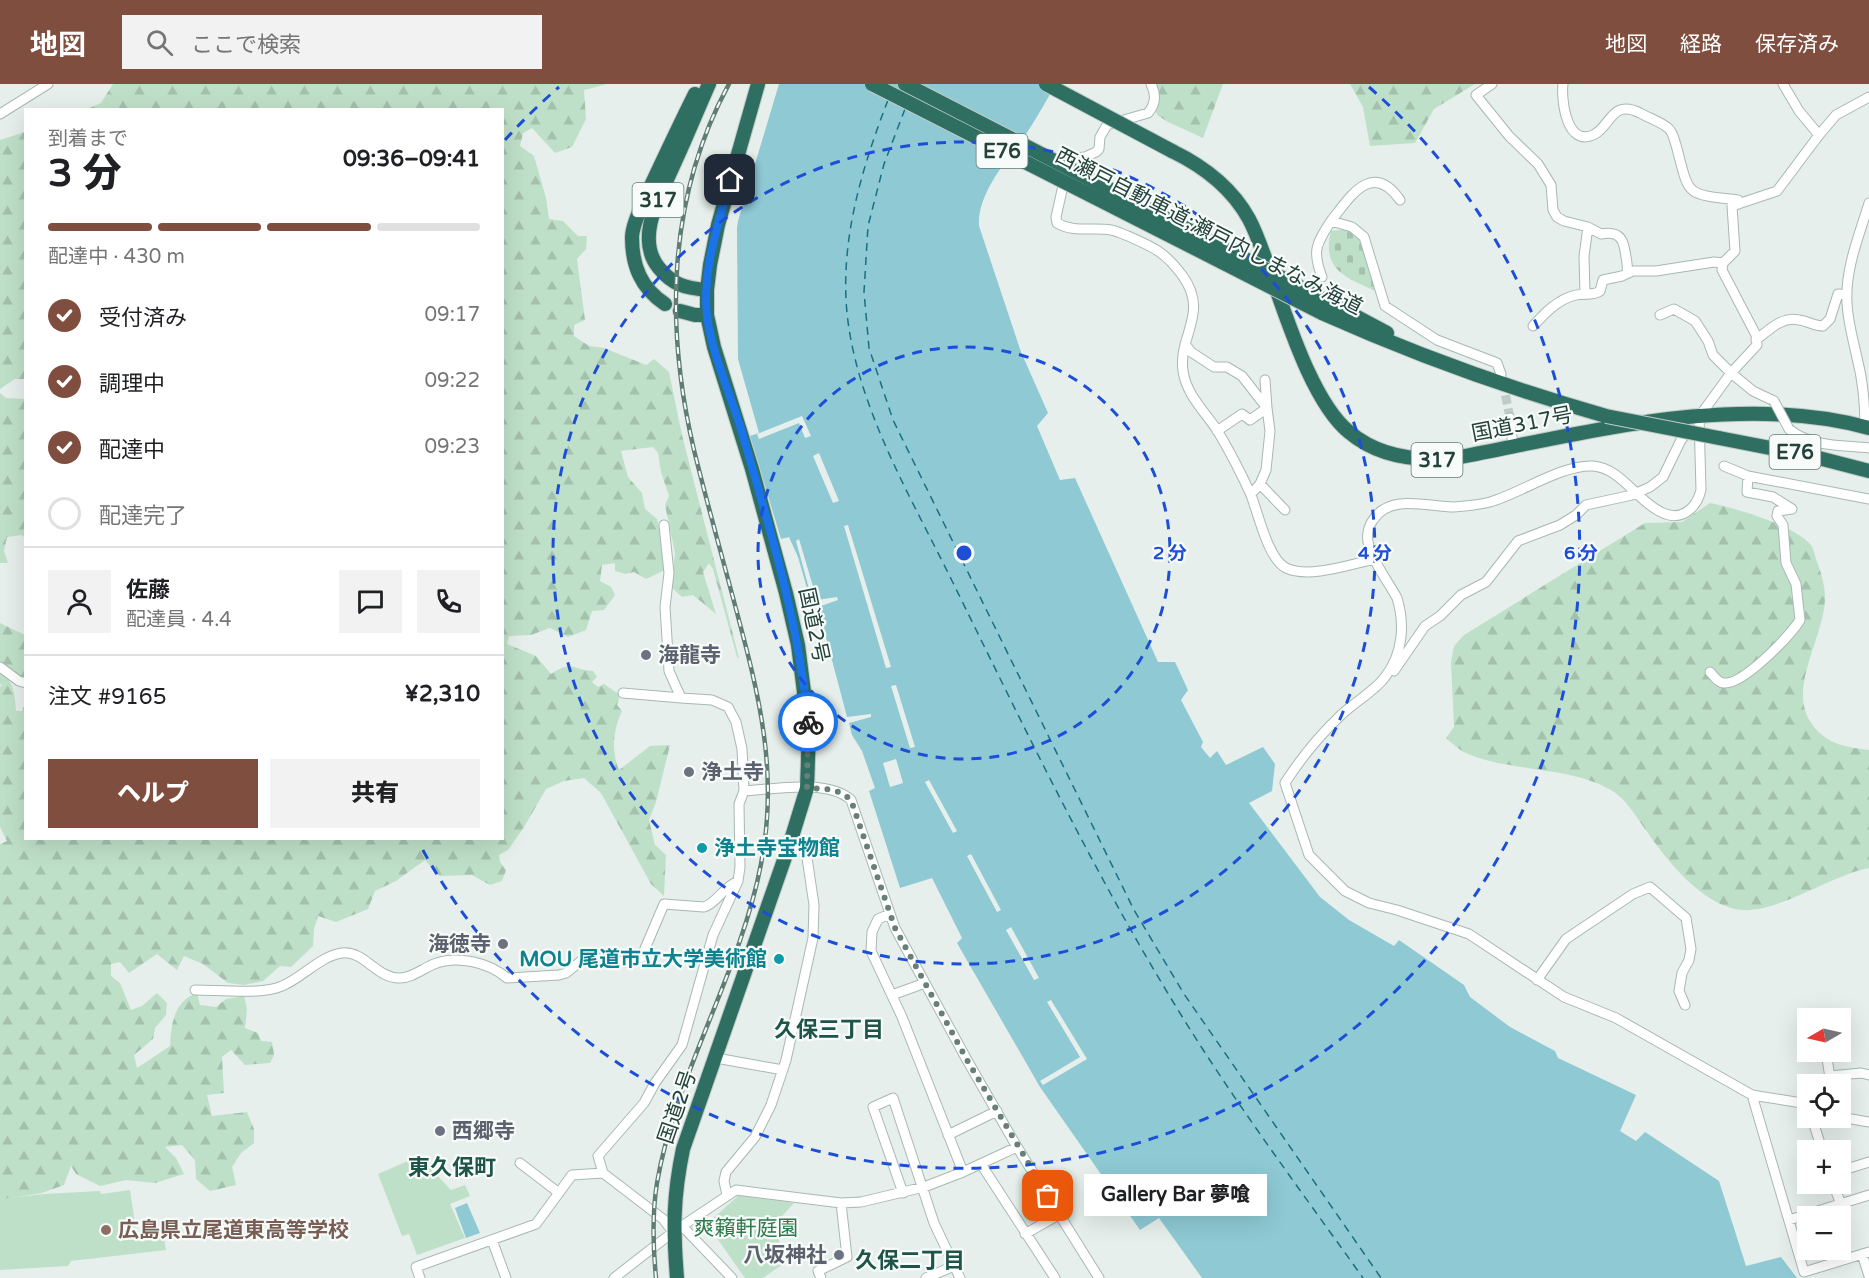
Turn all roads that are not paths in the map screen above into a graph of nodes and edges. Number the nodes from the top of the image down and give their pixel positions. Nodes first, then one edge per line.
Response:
1 (48, 84) edge
2 (700, 84) edge
3 (709, 84) edge
4 (758, 84) edge
5 (872, 84) edge
6 (905, 84) edge
7 (1046, 84) edge
8 (1151, 84) edge
9 (1492, 84) edge
10 (1563, 84) edge
11 (1783, 84) edge
12 (1868, 99) edge
13 (0, 114) edge
14 (1819, 135) junction
15 (1400, 200) dead end
16 (1869, 203) edge
17 (1739, 204) junction
18 (1331, 221) junction
19 (1588, 227) junction
20 (1723, 263) junction
21 (1627, 272) junction
22 (1322, 278) dead end
23 (707, 290) junction
24 (1585, 294) junction
25 (1847, 295) junction
26 (665, 304) dead end
27 (1324, 306) junction
28 (680, 311) dead end
29 (707, 315) junction
30 (1660, 315) dead end
31 (1533, 326) dead end
32 (1756, 340) junction
33 (1185, 344) junction
34 (1731, 373) junction
35 (1501, 374) tunnel mouth
36 (1265, 380) dead end
37 (1267, 408) junction
38 (1699, 417) junction
39 (1509, 418) tunnel mouth
40 (1867, 428) edge
41 (1217, 431) junction
42 (1514, 447) junction
43 (1869, 448) edge
44 (1724, 466) dead end
45 (1869, 471) edge
46 (1748, 476) junction
47 (1260, 484) junction
48 (1636, 492) junction
49 (1251, 494) junction
50 (1869, 499) edge
51 (1285, 510) dead end
52 (664, 525) dead end
53 (1375, 560) junction
54 (0, 668) edge
55 (1710, 672) dead end
56 (1385, 678) junction
57 (24, 682) edge
58 (623, 693) dead end
59 (681, 698) junction
60 (807, 788) junction
61 (744, 790) junction
62 (791, 840) junction
63 (738, 881) junction
64 (890, 914) junction
65 (1537, 980) junction
66 (925, 983) junction
67 (195, 990) dead end
68 (892, 995) junction
69 (1685, 1005) dead end
70 (716, 1058) junction
71 (783, 1070) junction
72 (1851, 1075) edge
73 (1869, 1075) edge
74 (1752, 1095) junction
75 (1797, 1102) edge
76 (997, 1111) junction
77 (1851, 1120) edge
78 (1869, 1124) edge
79 (948, 1135) junction
80 (1017, 1147) junction
81 (1869, 1162) edge
82 (520, 1163) dead end
83 (981, 1164) junction
84 (1851, 1168) edge
85 (963, 1172) junction
86 (603, 1173) junction
87 (924, 1187) junction
88 (559, 1193) junction
89 (903, 1193) junction
90 (1837, 1194) edge
91 (727, 1195) junction
92 (1869, 1195) edge
93 (841, 1203) junction
94 (1841, 1204) junction
95 (1060, 1214) junction
96 (1789, 1220) junction
97 (677, 1229) junction
98 (1025, 1234) junction
99 (492, 1240) junction
100 (1865, 1253) edge
101 (954, 1266) junction
102 (1869, 1276) edge
103 (420, 1278) edge
104 (506, 1278) edge
105 (614, 1278) edge
106 (677, 1278) edge
107 (732, 1278) edge
108 (821, 1278) edge
109 (926, 1278) edge
110 (960, 1278) edge
111 (1055, 1278) edge
112 (1099, 1278) edge

1 - 13 street
2 - 26 highway, 317
3 - 23 highway, 317
4 - 23 highway, 国道2号
5 - 27 highway, 西瀬戸自動車道;瀬戸内しまなみ海道 / E76, bridge
6 - 27 highway, 西瀬戸自動車道;瀬戸内しまなみ海道 / E76, bridge
7 - 42 highway, 国道317号 / 317, bridge
8 - 33 street
9 - 19 street
10 - 17 street
11 - 14 street
12 - 14 street
14 - 17 street
15 - 18 street
16 - 25 street
17 - 20 street
18 - 22 street
18 - 35 street
19 - 21 street
19 - 24 street
20 - 21 street
20 - 32 street
21 - 24 street
23 - 29 highway, 国道2号
24 - 31 street
25 - 32 street
25 - 40 street
27 - 45 highway, 西瀬戸自動車道;瀬戸内しまなみ海道 / E76, bridge
28 - 29 highway
29 - 60 highway, 国道2号
30 - 34 street
32 - 34 street
33 - 37 street
33 - 41 street
34 - 38 street
34 - 43 street, bridge
36 - 37 street
37 - 41 street
37 - 47 street
38 - 40 highway, 国道317号 / 317
38 - 42 highway, 国道317号 / 317
38 - 48 street
38 - 48 street
39 - 42 street
41 - 49 street
44 - 46 street
46 - 50 street
46 - 55 street
47 - 49 street
47 - 51 street
48 - 53 street
48 - 56 street
49 - 53 street
52 - 59 street
53 - 56 street
54 - 57 street
56 - 65 street
58 - 59 street
59 - 61 street
60 - 61 street
60 - 62 highway, 国道2号
60 - 64 street
61 - 63 street
62 - 70 highway, 国道2号
62 - 71 street
63 - 67 street
63 - 86 street
64 - 66 street
64 - 68 street
65 - 69 street
65 - 74 street
66 - 68 street
66 - 76 street
68 - 79 street
70 - 71 street
70 - 97 highway, 国道2号
71 - 91 street
72 - 73 street
74 - 75 street
74 - 96 street
76 - 79 street
76 - 80 street
77 - 78 street
79 - 85 street
80 - 83 street
80 - 95 street
81 - 84 street
82 - 88 street
83 - 85 street
83 - 98 street
85 - 87 street
86 - 88 street
86 - 97 street
87 - 89 street
87 - 89 street
87 - 101 street
88 - 99 street
89 - 93 street
90 - 94 street
91 - 93 street
91 - 97 street
92 - 94 street
93 - 108 street
94 - 96 street
95 - 98 street
95 - 112 street
96 - 100 street
97 - 105 street
97 - 106 highway, 国道2号
97 - 107 street
98 - 111 street
99 - 103 street
99 - 104 street
100 - 102 street
101 - 109 street
101 - 110 street

